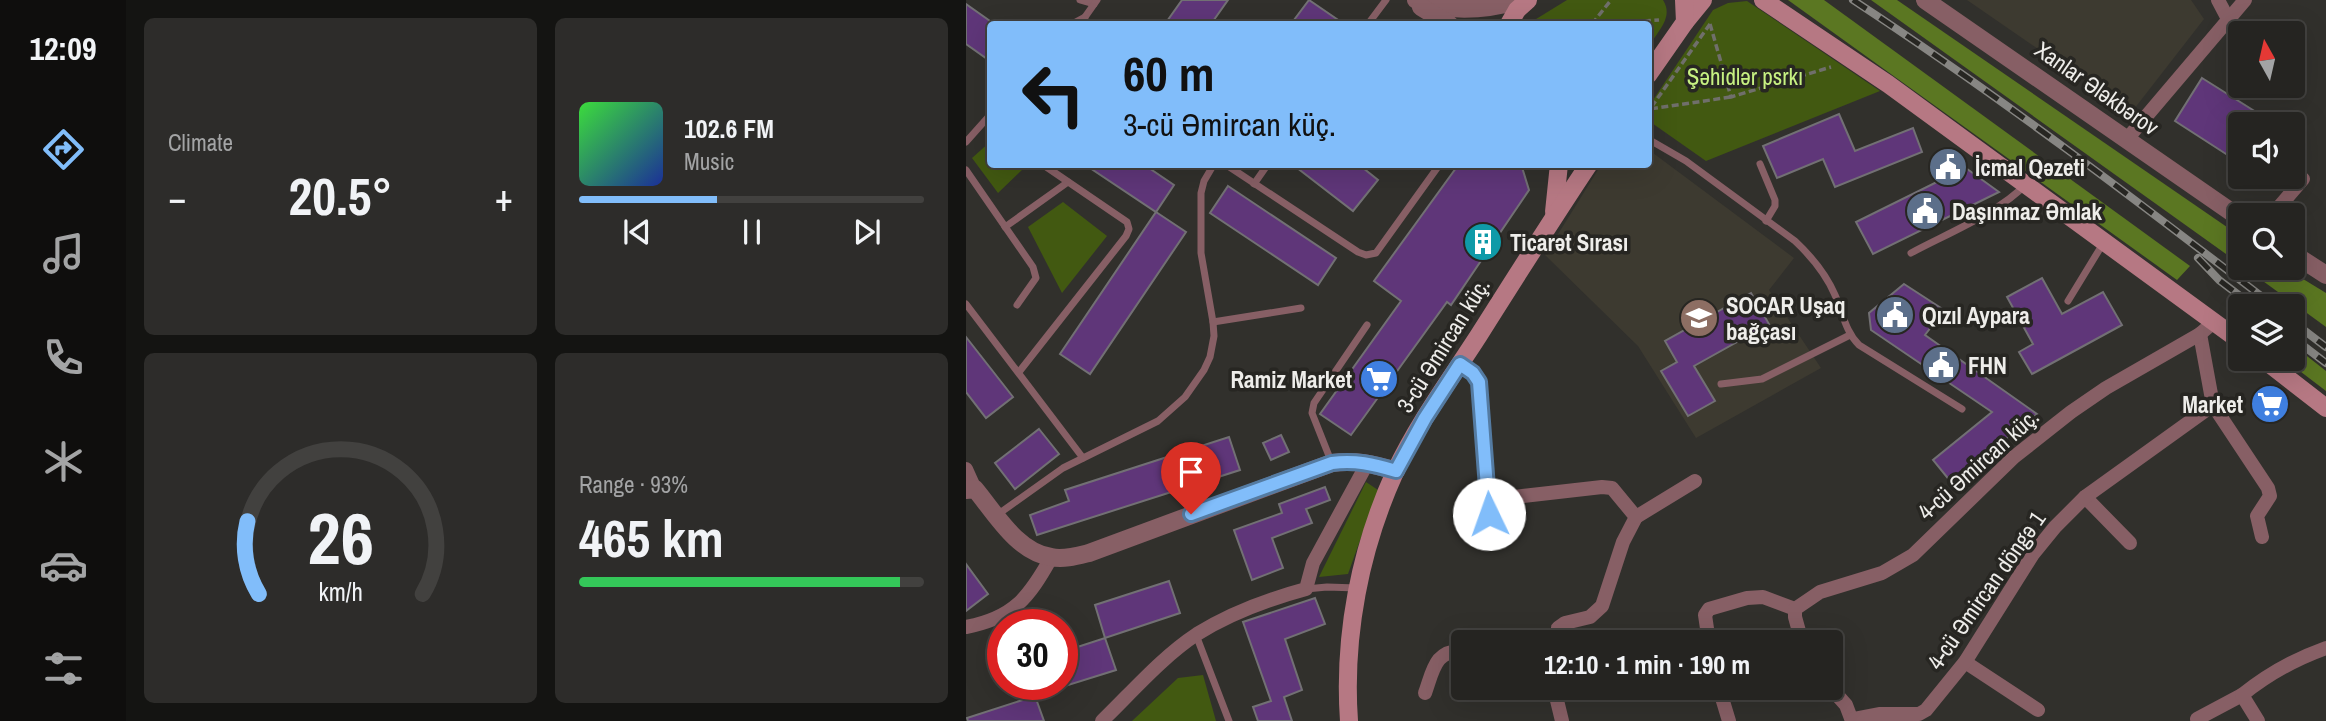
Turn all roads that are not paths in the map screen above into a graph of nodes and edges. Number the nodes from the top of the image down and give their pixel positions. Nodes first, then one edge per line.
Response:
1 (1080, 0) edge
2 (1386, 0) edge
3 (1409, 0) edge
4 (1416, 0) edge
5 (1520, 0) edge
6 (1528, 0) edge
7 (1684, 0) edge
8 (1703, 0) edge
9 (1763, 0) edge
10 (1925, 0) edge
11 (2218, 0) edge
12 (2245, 0) edge
13 (1096, 2) edge
14 (2228, 19) junction
15 (1084, 20) edge
16 (1370, 21) edge
17 (1444, 21) edge
18 (1511, 21) edge
19 (1685, 22) junction
20 (1652, 69) edge
21 (987, 120) edge
22 (983, 125) junction
23 (987, 128) edge
24 (2127, 139) junction
25 (1652, 141) edge
26 (966, 142) edge
27 (1760, 164) dead end
28 (1048, 168) edge
29 (1212, 168) edge
30 (1231, 168) edge
31 (1265, 168) edge
32 (1437, 168) edge
33 (1559, 168) edge
34 (1585, 168) edge
35 (966, 170) edge
36 (1068, 182) junction
37 (1254, 184) junction
38 (2026, 184) junction
39 (2294, 189) edge
40 (2282, 203) edge
41 (2228, 210) edge
42 (1553, 219) junction
43 (1766, 221) junction
44 (1005, 227) junction
45 (2104, 241) junction
46 (1911, 253) dead end
47 (2305, 261) edge
48 (2326, 275) edge
49 (2068, 301) dead end
50 (966, 304) edge
51 (1017, 304) dead end
52 (1301, 309) dead end
53 (2215, 321) junction
54 (1213, 322) junction
55 (1367, 325) dead end
56 (2228, 331) edge
57 (2200, 334) junction
58 (1850, 335) junction
59 (1460, 364) junction
60 (2278, 371) edge
61 (1019, 372) junction
62 (1721, 384) dead end
63 (2213, 405) junction
64 (2326, 408) edge
65 (1962, 409) dead end
66 (1083, 458) junction
67 (1368, 462) junction
68 (1332, 463) junction
69 (966, 469) edge
70 (1396, 471) junction
71 (1695, 481) dead end
72 (970, 490) edge
73 (2085, 497) junction
74 (1488, 500) junction
75 (997, 516) junction
76 (1636, 517) junction
77 (1489, 528) dead end
78 (2262, 537) dead end
79 (2130, 542) dead end
80 (1051, 558) junction
81 (1357, 588) junction
82 (1306, 589) junction
83 (1795, 609) junction
84 (966, 627) edge
85 (1558, 630) edge
86 (1707, 630) edge
87 (1799, 630) edge
88 (1196, 635) junction
89 (2326, 648) edge
90 (1451, 650) edge
91 (1965, 662) junction
92 (1425, 693) dead end
93 (2242, 695) junction
94 (1557, 700) edge
95 (1723, 700) edge
96 (1842, 700) edge
97 (2038, 710) dead end
98 (2197, 719) edge
99 (1852, 720) edge
100 (1102, 721) edge
101 (1229, 721) edge
102 (1349, 721) edge
103 (1562, 721) edge
104 (1729, 721) edge
105 (2258, 721) edge

1 - 13 lane
2 - 16 lane
3 - 17 street
4 - 5 street
6 - 18 main road
7 - 19 main road
8 - 19 main road
9 - 38 main road
10 - 24 street, Xanlar Ələkbərov
11 - 14 street
12 - 14 street
13 - 15 lane
14 - 24 street
19 - 20 main road
21 - 22 lane
22 - 23 lane
22 - 26 lane
24 - 41 street, Xanlar Ələkbərov
25 - 43 lane
27 - 43 lane
28 - 36 lane
29 - 54 lane
30 - 37 lane
31 - 37 lane
32 - 37 lane
33 - 42 main road, 3-cü Əmircan küç.
34 - 42 main road
35 - 44 lane
36 - 44 lane
36 - 61 lane
38 - 45 main road
38 - 46 lane
39 - 40 street
42 - 59 main road, 3-cü Əmircan küç.
43 - 58 lane
44 - 51 lane
45 - 49 lane
45 - 53 main road
47 - 48 street
50 - 61 lane
52 - 54 lane
53 - 56 main road
53 - 57 street, 4-cü Əmircan küç.
54 - 66 lane
55 - 68 lane
57 - 63 street
57 - 83 street, 4-cü Əmircan küç.
58 - 62 lane
58 - 65 lane
59 - 70 main road, 3-cü Əmircan küç.
59 - 74 street
60 - 64 main road
61 - 66 lane
63 - 73 street, 4-cü Əmircan döngə 1
63 - 78 street
66 - 75 lane
67 - 68 street
67 - 70 street
67 - 82 street
68 - 80 street
69 - 72 street
70 - 81 main road, 3-cü Əmircan küç.
71 - 76 street
72 - 75 street
73 - 79 street
73 - 91 street, 4-cü Əmircan döngə 1
74 - 76 street
74 - 77 street
75 - 80 street
76 - 85 street
80 - 84 street
81 - 82 lane
81 - 102 main road, 3-cü Əmircan küç.
82 - 88 street
83 - 86 street
83 - 87 street
88 - 100 street
88 - 101 lane
89 - 93 street
90 - 92 street
91 - 97 street
91 - 99 street, 4-cü Əmircan döngə 1
93 - 98 street
93 - 105 street
94 - 103 street
95 - 104 street
96 - 99 street

